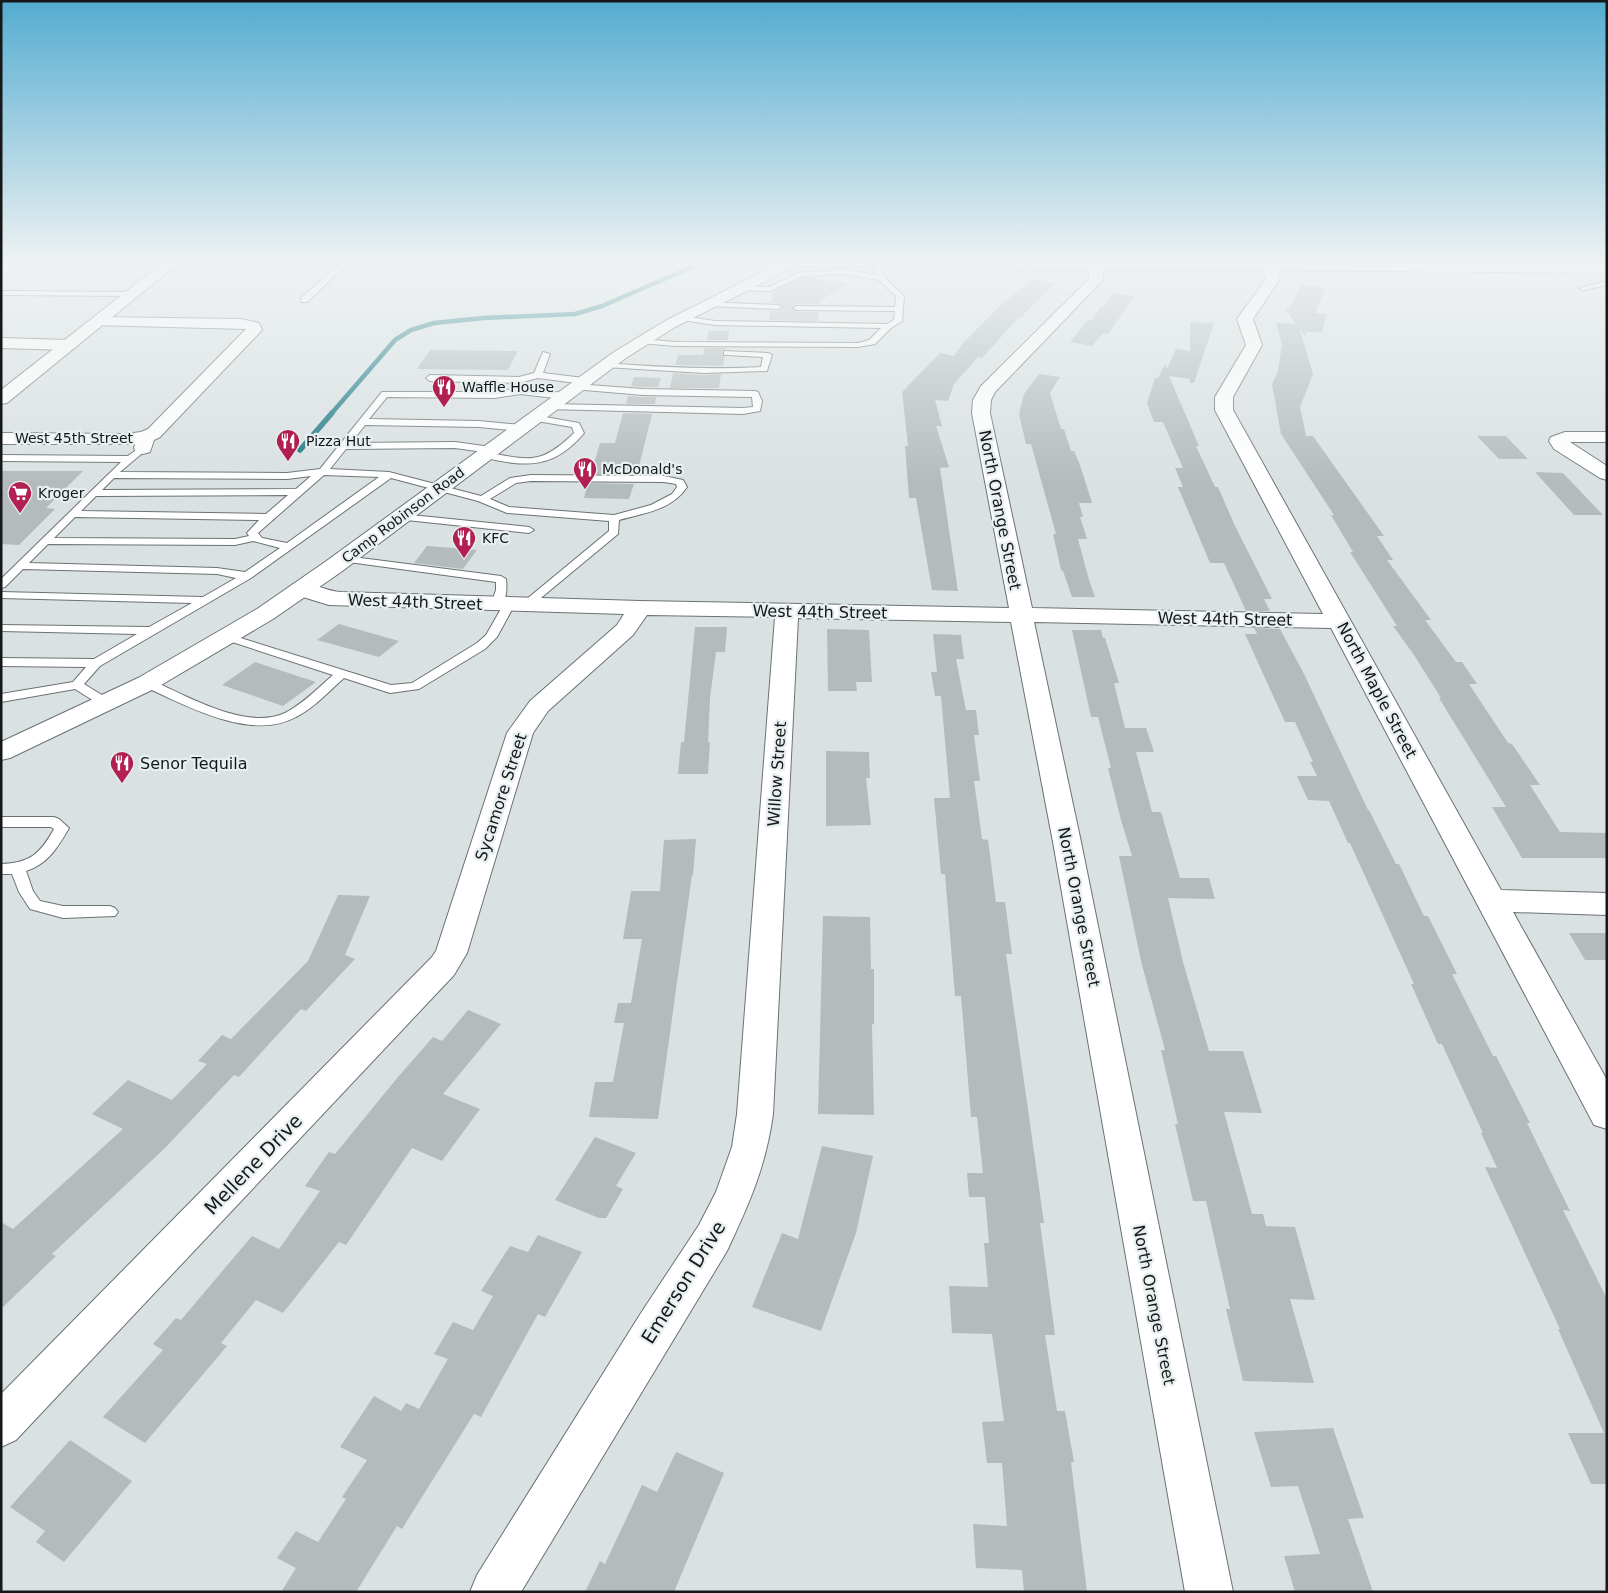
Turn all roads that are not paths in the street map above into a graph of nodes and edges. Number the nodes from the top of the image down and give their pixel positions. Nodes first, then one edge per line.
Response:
1 (80, 335) edge
2 (249, 335) edge
3 (651, 335) edge
4 (831, 335) edge
5 (879, 335) edge
6 (1041, 335) edge
7 (1250, 335) edge
8 (702, 336) dead end
9 (1, 343) edge
10 (69, 344) junction
11 (698, 344) junction
12 (821, 344) junction
13 (635, 345) junction
14 (546, 354) dead end
15 (605, 366) junction
16 (538, 375) junction
17 (430, 378) dead end
18 (4, 395) edge
19 (555, 403) junction
20 (362, 422) junction
21 (1607, 437) edge
22 (1, 438) edge
23 (343, 446) junction
24 (140, 448) junction
25 (488, 452) junction
26 (1, 458) edge
27 (323, 472) junction
28 (1607, 474) edge
29 (111, 475) junction
30 (389, 475) junction
31 (442, 487) junction
32 (298, 492) junction
33 (93, 493) junction
34 (482, 500) junction
35 (72, 514) junction
36 (268, 517) junction
37 (401, 517) junction
38 (614, 518) junction
39 (529, 530) dead end
40 (256, 538) junction
41 (45, 541) junction
42 (288, 546) junction
43 (345, 559) junction
44 (20, 566) junction
45 (247, 576) junction
46 (1, 585) edge
47 (301, 589) junction
48 (1, 595) edge
49 (205, 600) junction
50 (511, 604) junction
51 (640, 608) junction
52 (787, 611) junction
53 (1021, 616) junction
54 (1340, 621) junction
55 (1, 628) edge
56 (150, 631) junction
57 (227, 637) junction
58 (1, 662) edge
59 (96, 662) junction
60 (342, 674) junction
61 (147, 683) junction
62 (77, 685) junction
63 (1, 698) edge
64 (106, 703) junction
65 (1, 752) edge
66 (1, 822) edge
67 (1, 869) edge
68 (18, 870) junction
69 (473, 884) joint
70 (1491, 901) junction
71 (1607, 904) edge
72 (110, 912) dead end
73 (766, 937) joint
74 (1607, 1114) edge
75 (1, 1425) edge
76 (494, 1592) edge
77 (1209, 1592) edge

1 - 10 street
2 - 24 street
3 - 13 street, Camp Robinson Road
4 - 12 lane
5 - 12 lane
6 - 53 street, North Orange Street
7 - 54 street, North Maple Street
8 - 11 lane
9 - 10 street
10 - 18 street
11 - 12 lane
11 - 13 lane
13 - 15 street, Camp Robinson Road
13 - 15 lane
14 - 16 lane
15 - 19 street, Camp Robinson Road
16 - 17 lane
16 - 19 lane
19 - 19 lane
19 - 20 lane
19 - 20 lane
19 - 25 street, Camp Robinson Road
19 - 25 lane
20 - 23 lane
21 - 28 street
22 - 24 street, West 45th Street
23 - 25 lane
23 - 27 lane
24 - 26 lane
24 - 29 lane
25 - 31 street, Camp Robinson Road
27 - 29 lane
27 - 30 lane
27 - 32 lane
29 - 33 lane
30 - 31 lane
30 - 42 lane
31 - 34 lane
31 - 37 street, Camp Robinson Road
32 - 33 lane
32 - 36 lane
33 - 35 lane
34 - 38 lane
34 - 38 lane
35 - 36 lane
35 - 41 lane
36 - 40 lane
37 - 39 lane
37 - 43 street, Camp Robinson Road
38 - 50 lane
40 - 41 lane
40 - 42 lane
41 - 44 lane
42 - 45 lane
43 - 47 street, Camp Robinson Road
43 - 50 lane
44 - 45 lane
44 - 46 lane
45 - 49 lane
47 - 50 street, West 44th Street
47 - 57 street, Camp Robinson Road
48 - 49 lane
49 - 56 lane
50 - 51 street, West 44th Street
50 - 60 lane
51 - 52 street, West 44th Street
51 - 69 street, Sycamore Street
52 - 53 street, West 44th Street
52 - 73 street, Willow Street
53 - 54 street, West 44th Street
53 - 77 street, North Orange Street
54 - 70 street, North Maple Street
55 - 56 lane
56 - 59 lane
57 - 60 lane
57 - 61 street, Camp Robinson Road
58 - 59 lane
59 - 62 lane
60 - 61 lane
61 - 64 street, Camp Robinson Road
62 - 63 lane
62 - 64 lane
64 - 65 street, Camp Robinson Road
66 - 68 lane
67 - 68 lane
68 - 72 lane
69 - 75 street, Mellene Drive
70 - 71 street
70 - 74 street, North Maple Street
73 - 76 street, Emerson Drive

